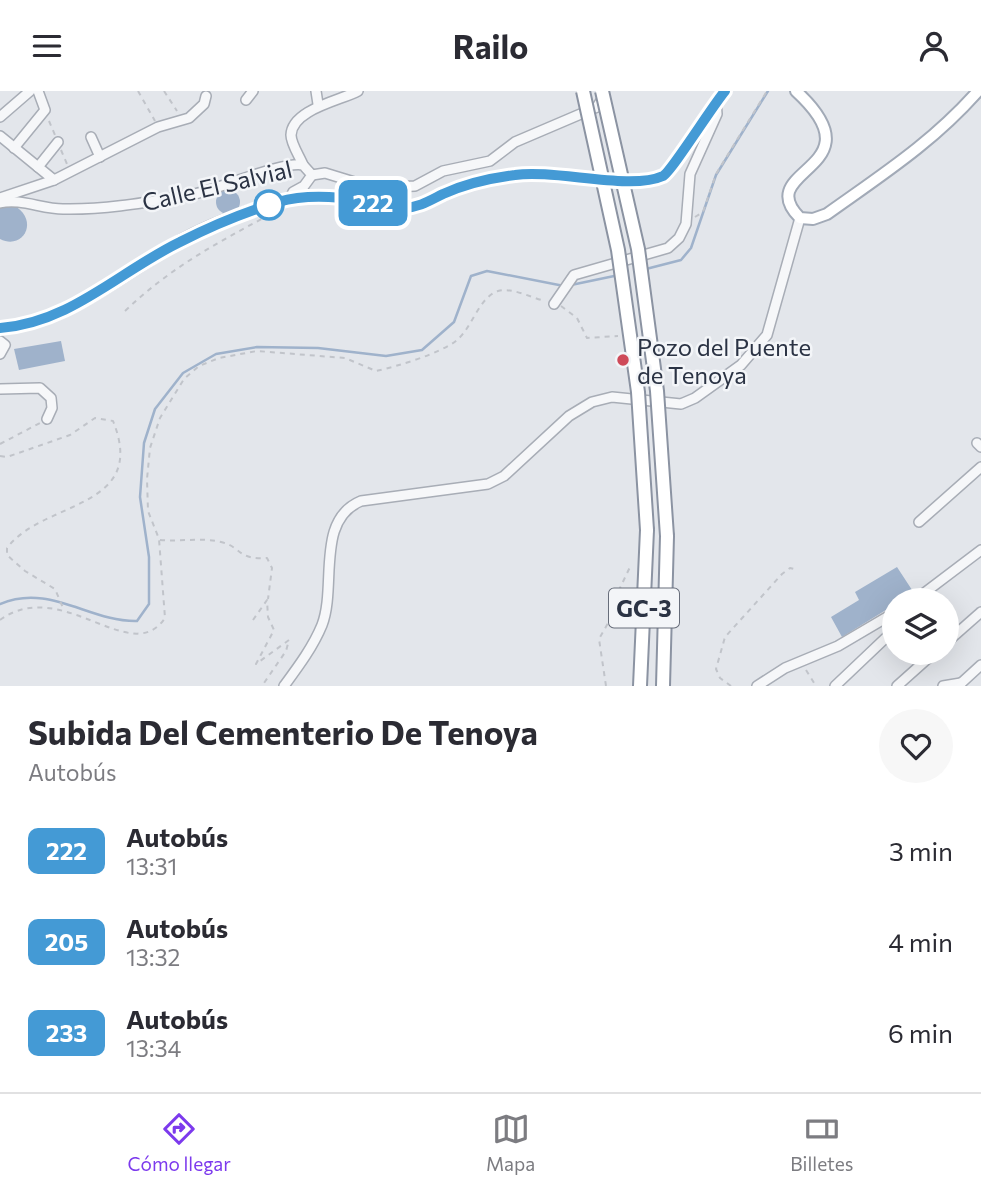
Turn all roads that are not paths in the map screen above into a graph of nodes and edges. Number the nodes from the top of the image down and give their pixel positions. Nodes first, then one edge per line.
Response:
1 (30, 91) edge
2 (38, 91) edge
3 (253, 91) edge
4 (316, 91) edge
5 (358, 91) edge
6 (583, 91) edge
7 (605, 91) edge
8 (725, 91) edge
9 (978, 91) edge
10 (798, 93) edge
11 (206, 96) dead end
12 (246, 100) dead end
13 (716, 101) junction
14 (318, 104) junction
15 (0, 117) edge
16 (0, 136) edge
17 (91, 137) dead end
18 (58, 142) dead end
19 (14, 148) junction
20 (100, 157) junction
21 (303, 165) junction
22 (38, 167) junction
23 (312, 175) junction
24 (54, 180) junction
25 (0, 198) edge
26 (290, 199) junction
27 (0, 203) edge
28 (800, 218) junction
29 (554, 304) road end
30 (0, 328) edge
31 (0, 341) edge
32 (0, 354) edge
33 (0, 389) edge
34 (47, 419) road end
35 (981, 467) edge
36 (919, 522) dead end
37 (981, 550) edge
38 (932, 588) edge
39 (981, 612) edge
40 (882, 619) edge
41 (959, 631) edge
42 (882, 641) edge
43 (921, 665) edge
44 (981, 665) edge
45 (959, 684) edge
46 (284, 686) edge
47 (640, 686) edge
48 (663, 686) edge
49 (757, 686) edge
50 (835, 686) edge
51 (897, 686) edge
52 (943, 686) edge

1 - 15 street
2 - 19 street
3 - 12 street
4 - 14 street
5 - 14 street
6 - 47 highway, GC-3, bridge
7 - 23 street
7 - 48 highway, GC-3, bridge
8 - 13 main road
9 - 28 main road
10 - 28 main road
11 - 20 street
13 - 26 main road
13 - 29 street
14 - 21 street
16 - 19 street
17 - 20 street
18 - 22 street
19 - 22 street
20 - 24 street
21 - 23 street, Calle El Salvial
21 - 27 street, Calle El Salvial
22 - 24 street
23 - 26 street, Calle El Salvial
24 - 25 street
26 - 30 main road
28 - 46 street
31 - 32 street
33 - 34 street
35 - 36 street
37 - 38 street
39 - 41 street
40 - 49 street
42 - 50 street
43 - 51 street
44 - 45 street
45 - 52 street

